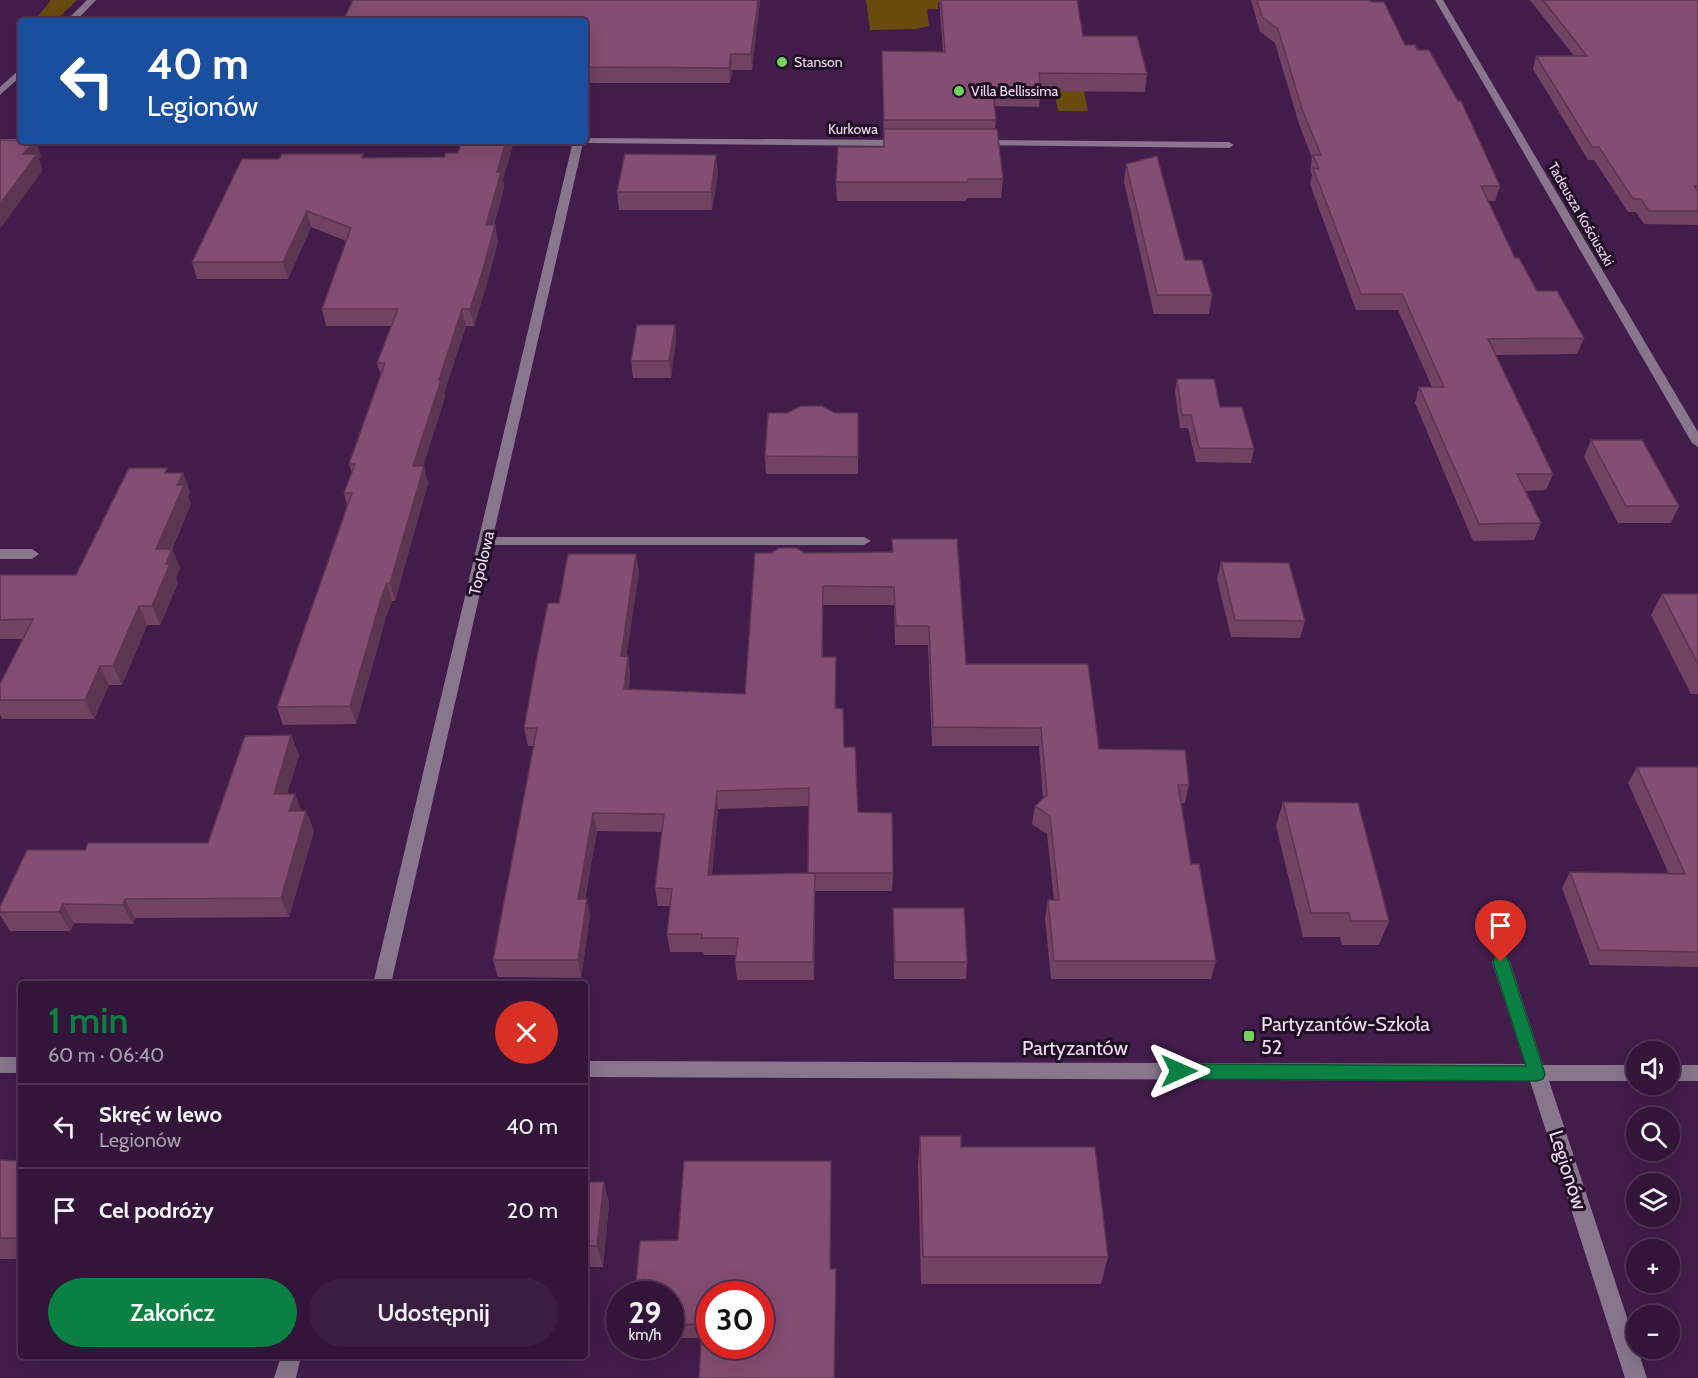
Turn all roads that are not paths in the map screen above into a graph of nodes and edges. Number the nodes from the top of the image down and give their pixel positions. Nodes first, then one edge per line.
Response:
1 (92, 0) edge
2 (1439, 0) edge
3 (74, 18) edge
4 (18, 74) edge
5 (0, 92) edge
6 (588, 141) edge
7 (0, 142) edge
8 (18, 142) edge
9 (918, 143) edge
10 (965, 143) edge
11 (577, 144) edge
12 (1229, 145) dead end
13 (1698, 443) edge
14 (486, 541) junction
15 (864, 541) dead end
16 (0, 554) edge
17 (32, 554) dead end
18 (1501, 962) dead end
19 (383, 981) edge
20 (0, 1065) edge
21 (18, 1065) edge
22 (588, 1069) edge
23 (1626, 1073) edge
24 (1680, 1073) edge
25 (1698, 1073) edge
26 (1537, 1074) junction
27 (290, 1359) edge
28 (285, 1378) edge
29 (1636, 1378) edge

1 - 3 street
2 - 13 street, Tadeusza Kościuszki
4 - 5 street
6 - 9 street, Kurkowa
7 - 8 street
10 - 12 street
11 - 14 street, Topolowa
14 - 15 street
14 - 19 street, Topolowa
16 - 17 street
18 - 26 street, Legionów
20 - 21 street
22 - 26 street, Partyzantów
23 - 26 street, Partyzantów
24 - 25 street
26 - 29 street, Legionów
27 - 28 street

